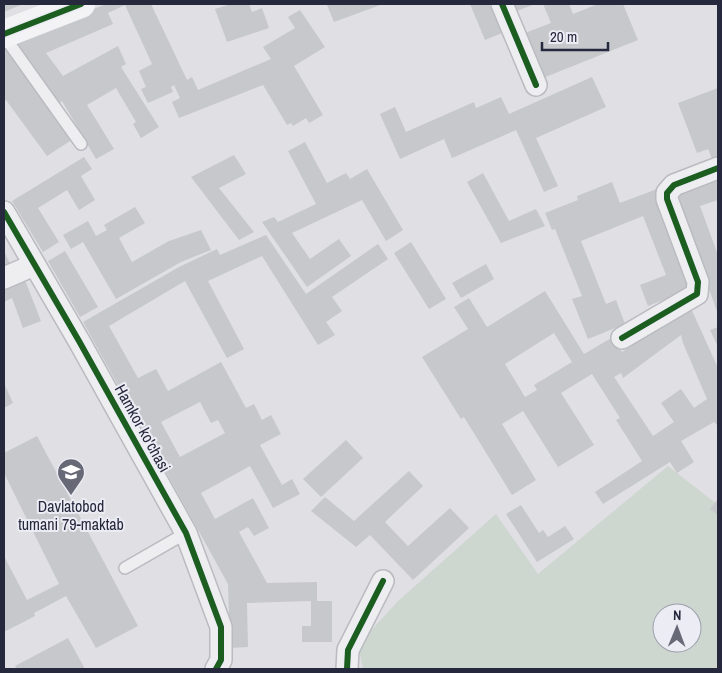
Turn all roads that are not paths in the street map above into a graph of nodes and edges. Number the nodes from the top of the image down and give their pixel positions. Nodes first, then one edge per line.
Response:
1 (81, 4) edge
2 (502, 4) edge
3 (4, 35) edge
4 (536, 85) dead end
5 (80, 144) dead end
6 (718, 168) edge
7 (4, 212) edge
8 (34, 265) junction
9 (4, 278) edge
10 (622, 338) dead end
11 (186, 533) junction
12 (125, 568) dead end
13 (383, 581) dead end
14 (216, 669) edge
15 (347, 669) edge

1 - 3 street
2 - 4 street
3 - 5 lane
6 - 10 street
7 - 8 street, Hamkor ko'chasi
8 - 9 street
8 - 11 street, Hamkor ko'chasi
11 - 12 lane
11 - 14 street, Hamkor ko'chasi
13 - 15 street

